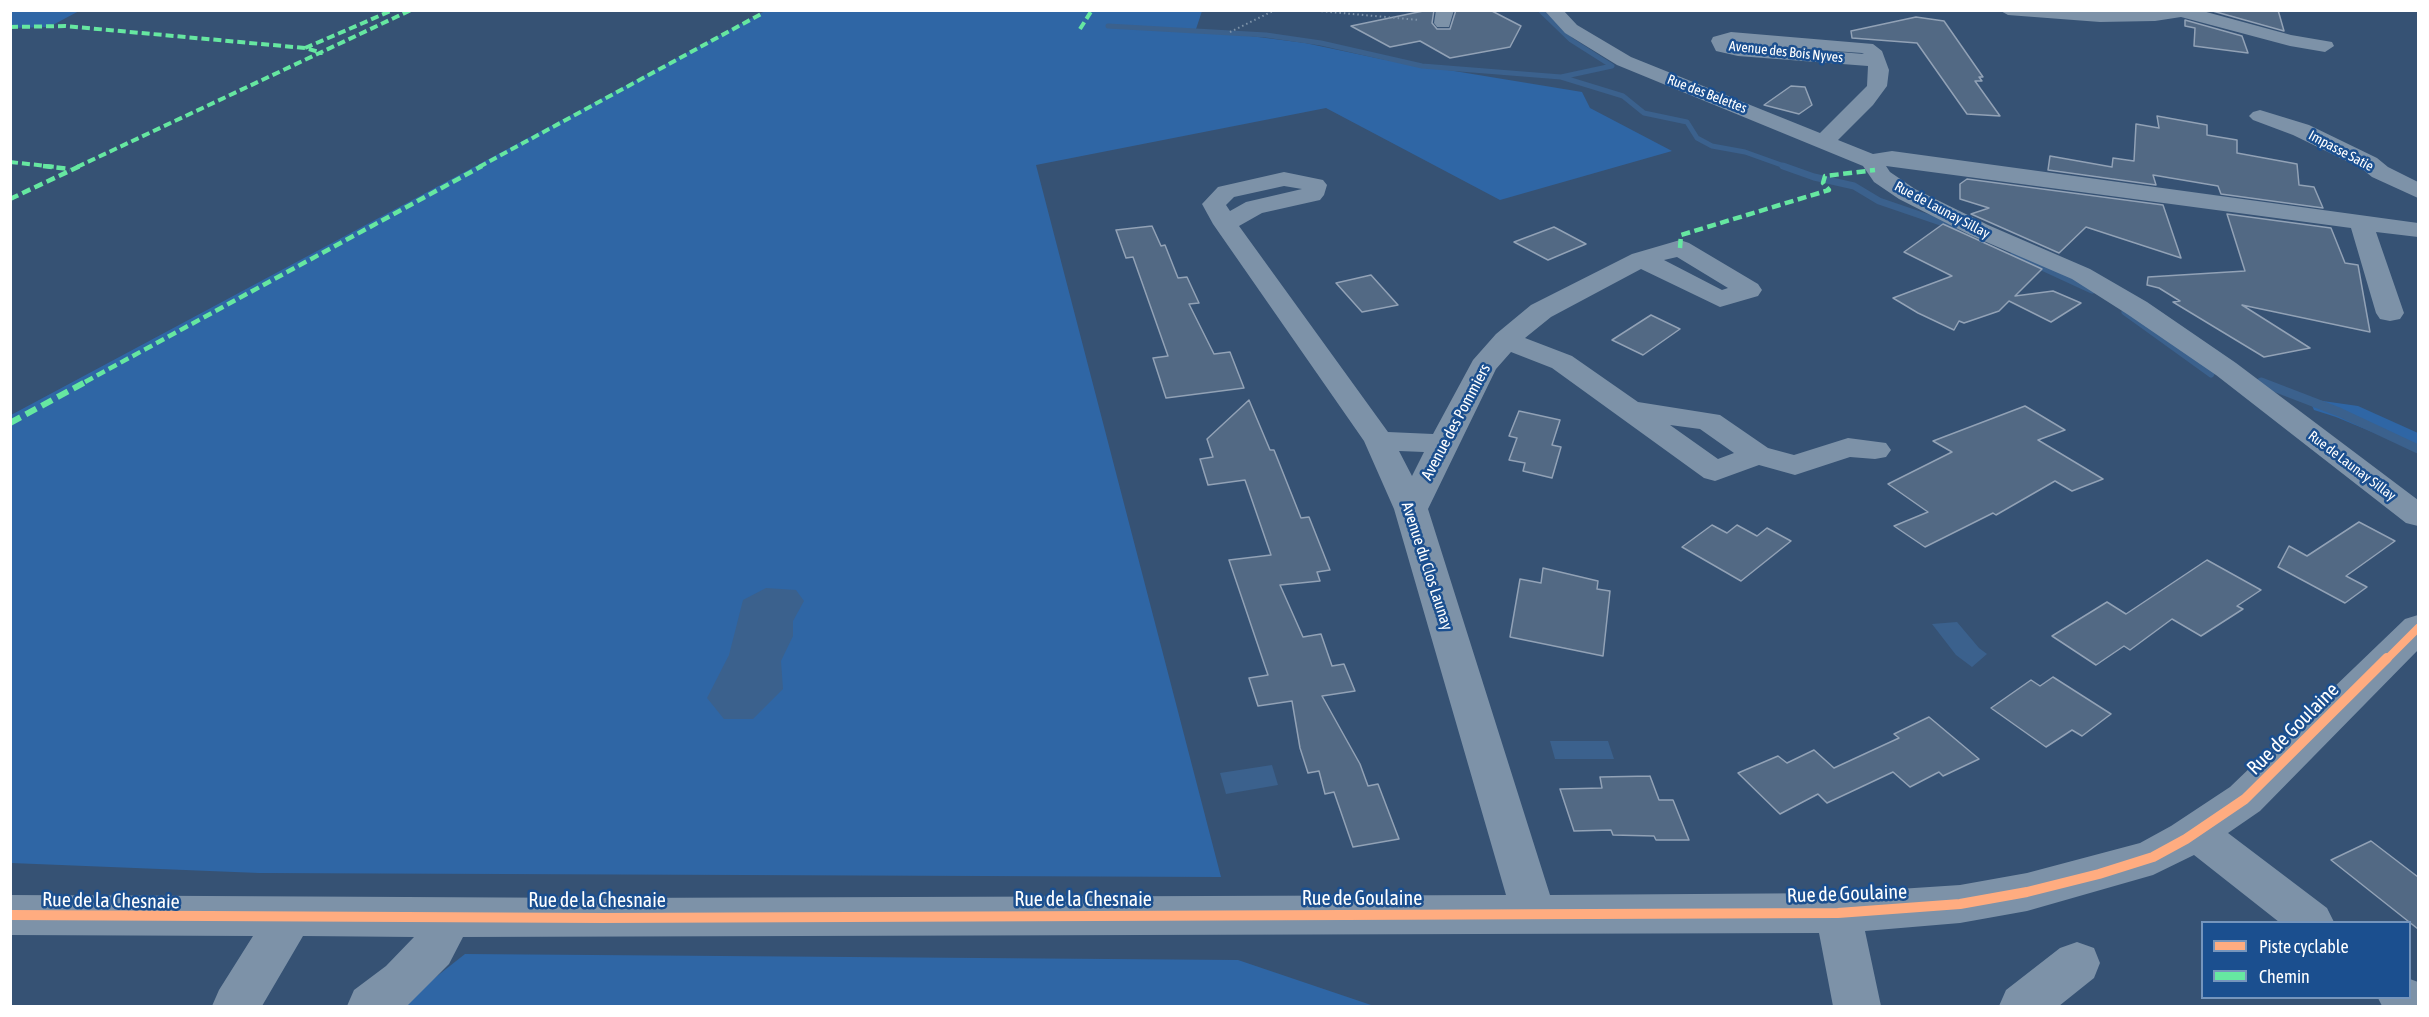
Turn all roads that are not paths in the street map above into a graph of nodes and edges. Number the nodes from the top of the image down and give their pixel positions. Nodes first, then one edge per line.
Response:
1 (1553, 10) edge
2 (2008, 10) edge
3 (2186, 11) edge
4 (2325, 46) dead end
5 (1876, 61) junction
6 (2260, 117) dead end
7 (1824, 141) junction
8 (1871, 161) junction
9 (2418, 191) edge
10 (2361, 222) junction
11 (1225, 224) dead end
12 (2418, 230) edge
13 (1641, 259) dead end
14 (2390, 313) dead end
15 (1506, 340) junction
16 (1379, 441) junction
17 (1442, 444) junction
18 (1875, 450) dead end
19 (1411, 509) junction
20 (2418, 516) edge
21 (2418, 628) edge
22 (2196, 833) junction
23 (1838, 913) junction
24 (10, 915) edge
25 (1531, 915) junction
26 (1184, 916) joint
27 (290, 918) junction
28 (450, 918) junction
29 (2310, 921) edge
30 (2077, 963) dead end
31 (236, 1006) edge
32 (371, 1006) edge
33 (1857, 1006) edge
34 (2023, 1006) edge

1 - 7 street, Rue des Belettes
2 - 3 street
3 - 4 street
5 - 5 street, Avenue des Bois Nyves
5 - 7 street
6 - 9 street, Impasse Satie
7 - 8 street, Rue des Belettes
8 - 10 street, Rue de Launay Sillay
8 - 20 street, Rue de Launay Sillay
10 - 12 street, Rue de Launay Sillay
10 - 14 street
11 - 16 street, Avenue du Clos Launay
13 - 15 street, Avenue des Pommiers
15 - 17 street, Avenue des Pommiers
15 - 18 street
16 - 17 street
16 - 19 street, Avenue du Clos Launay
17 - 19 street, Avenue des Pommiers
19 - 25 street, Avenue du Clos Launay
21 - 22 street, Rue de Goulaine
22 - 23 street, Rue de Goulaine
22 - 29 street
23 - 25 street, Rue de Goulaine
23 - 33 street
24 - 27 street, Rue de la Chesnaie
25 - 26 street, Rue de Goulaine
26 - 28 street, Rue de la Chesnaie
27 - 28 street, Rue de la Chesnaie
27 - 31 street
28 - 32 street
30 - 34 street

